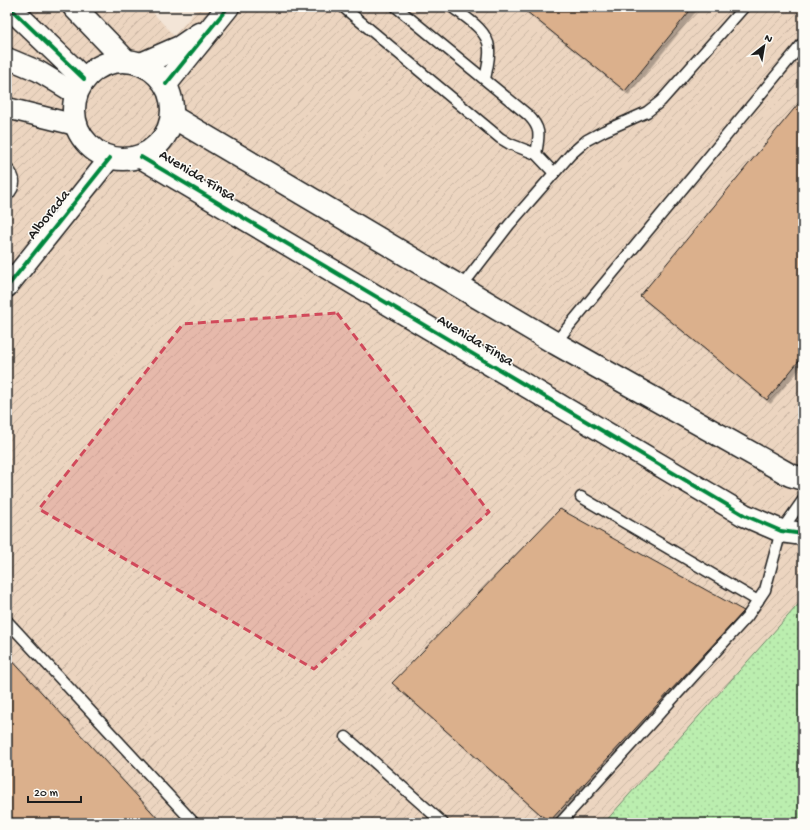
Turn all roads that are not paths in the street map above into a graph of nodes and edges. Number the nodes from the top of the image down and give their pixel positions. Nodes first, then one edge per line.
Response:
1 (9, 7) edge
2 (74, 7) edge
3 (228, 7) edge
4 (343, 7) edge
5 (396, 7) edge
6 (452, 7) edge
7 (744, 7) edge
8 (213, 25) junction
9 (803, 43) edge
10 (7, 58) edge
11 (134, 62) junction
12 (484, 79) junction
13 (166, 84) junction
14 (80, 86) junction
15 (7, 108) edge
16 (173, 117) junction
17 (76, 125) junction
18 (536, 154) junction
19 (141, 157) junction
20 (110, 158) junction
21 (7, 168) edge
22 (554, 173) junction
23 (7, 196) edge
24 (462, 286) junction
25 (7, 287) edge
26 (555, 342) junction
27 (803, 479) edge
28 (581, 497) dead end
29 (803, 500) edge
30 (781, 531) junction
31 (803, 534) edge
32 (758, 601) junction
33 (7, 621) edge
34 (346, 737) dead end
35 (194, 823) edge
36 (443, 823) edge
37 (560, 823) edge

1 - 14 street
2 - 11 street
3 - 8 street
4 - 18 lane
5 - 12 lane
6 - 12 lane
7 - 22 lane
8 - 11 street
8 - 13 street
9 - 26 lane
10 - 14 street
11 - 13 street
11 - 14 street
12 - 18 lane
13 - 16 street
14 - 17 street
15 - 17 street
16 - 19 street
16 - 24 street
17 - 20 street
18 - 22 lane
19 - 20 street
19 - 30 street, Avenida Finsa
20 - 25 street, Alborada
21 - 23 lane
22 - 24 lane
24 - 26 street
26 - 27 street
28 - 32 lane
29 - 30 lane
30 - 31 street, Avenida Finsa
30 - 32 lane
32 - 37 lane
33 - 35 lane
34 - 36 lane

